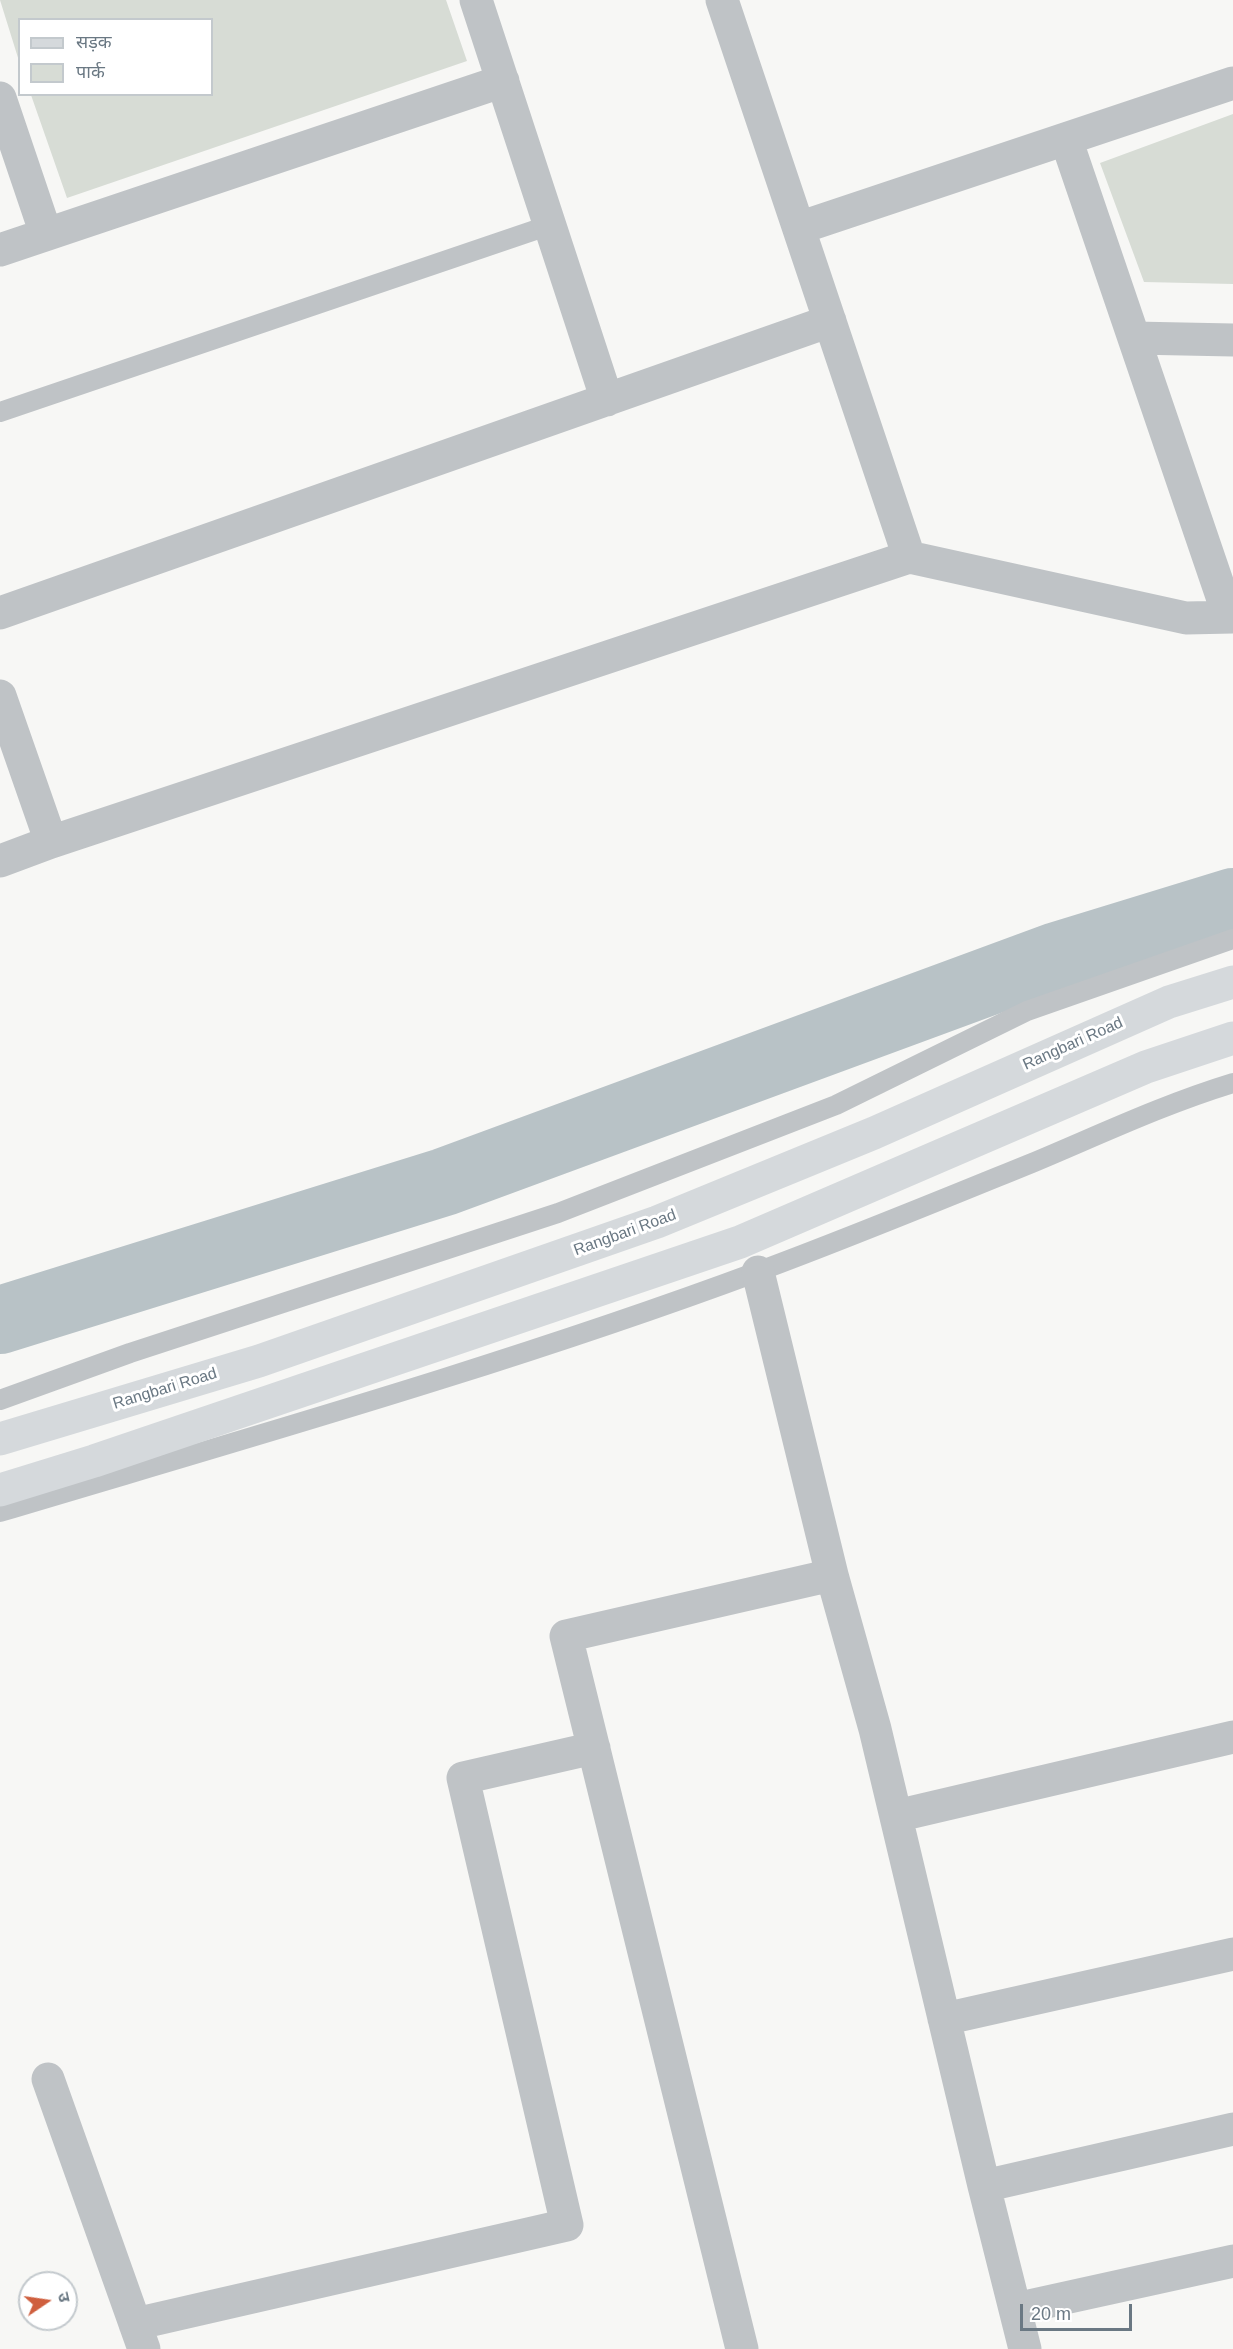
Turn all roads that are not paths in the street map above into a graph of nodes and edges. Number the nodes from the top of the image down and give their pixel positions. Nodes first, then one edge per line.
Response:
1 (476, 0) edge
2 (728, 1) edge
3 (503, 81) junction
4 (1233, 83) edge
5 (0, 98) edge
6 (1066, 139) junction
7 (550, 225) junction
8 (799, 228) junction
9 (46, 234) junction
10 (0, 250) edge
11 (830, 321) junction
12 (1134, 338) junction
13 (1233, 340) edge
14 (607, 400) junction
15 (0, 412) edge
16 (909, 557) junction
17 (0, 613) edge
18 (1231, 617) edge
19 (0, 696) edge
20 (51, 842) junction
21 (0, 861) edge
22 (1233, 939) edge
23 (1233, 982) edge
24 (1233, 1038) edge
25 (1233, 1083) edge
26 (758, 1272) junction
27 (0, 1400) edge
28 (0, 1439) edge
29 (0, 1490) edge
30 (0, 1512) edge
31 (832, 1575) junction
32 (1233, 1737) edge
33 (594, 1748) junction
34 (896, 1816) junction
35 (1233, 1954) edge
36 (944, 2019) junction
37 (48, 2079) dead end
38 (1233, 2129) edge
39 (984, 2187) junction
40 (1233, 2261) edge
41 (1015, 2309) junction
42 (139, 2336) edge
43 (736, 2348) edge
44 (1025, 2349) edge

1 - 3 street
2 - 8 street
3 - 7 street
3 - 9 street
4 - 6 street
5 - 9 street
6 - 8 street
6 - 12 street
7 - 14 street
7 - 15 lane
8 - 11 street
9 - 10 street
11 - 14 street
11 - 16 street
12 - 13 street
12 - 18 street
14 - 17 street
16 - 18 street
16 - 20 street
19 - 20 street
20 - 21 street
22 - 27 lane
23 - 28 street, Rangbari Road
24 - 29 street
25 - 26 lane
26 - 30 lane
26 - 31 street
31 - 33 street
31 - 34 street
32 - 34 street
33 - 42 street
33 - 43 street
34 - 36 street
35 - 36 street
36 - 39 street
37 - 42 street
38 - 39 street
39 - 41 street
40 - 41 street
41 - 44 street

